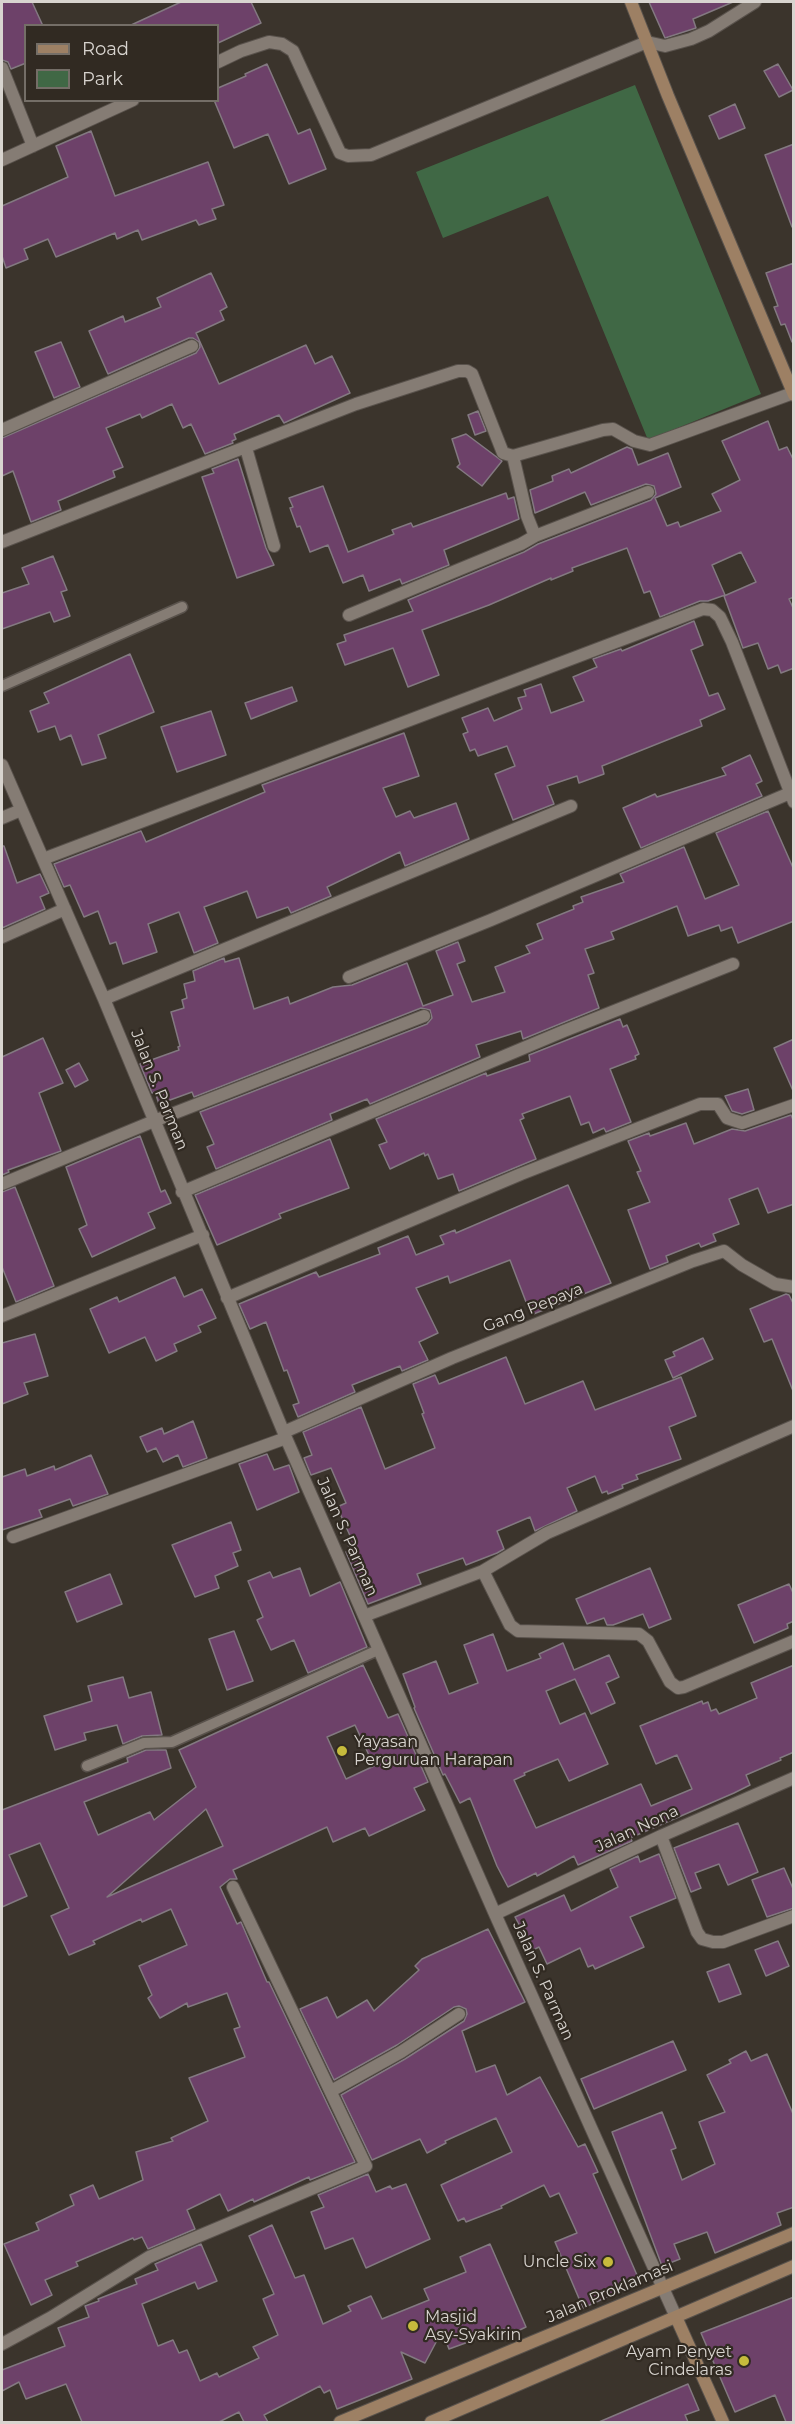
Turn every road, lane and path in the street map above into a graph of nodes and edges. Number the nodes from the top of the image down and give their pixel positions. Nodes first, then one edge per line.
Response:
1 (631, 2) edge
2 (755, 2) edge
3 (648, 45) junction
4 (219, 62) edge
5 (2, 68) edge
6 (129, 102) edge
7 (33, 146) junction
8 (2, 160) edge
9 (192, 346) dead end
10 (788, 368) edge
11 (793, 394) edge
12 (2, 430) edge
13 (246, 448) junction
14 (513, 456) junction
15 (648, 492) dead end
16 (535, 536) junction
17 (2, 542) edge
18 (274, 546) dead end
19 (182, 607) dead end
20 (349, 615) dead end
21 (2, 686) edge
22 (2, 765) edge
23 (792, 797) edge
24 (571, 806) dead end
25 (21, 810) junction
26 (2, 818) edge
27 (43, 859) junction
28 (65, 909) junction
29 (2, 937) edge
30 (733, 964) dead end
31 (349, 977) dead end
32 (104, 999) junction
33 (424, 1016) dead end
34 (794, 1105) edge
35 (154, 1121) junction
36 (2, 1184) edge
37 (182, 1192) junction
38 (203, 1235) junction
39 (794, 1287) edge
40 (227, 1298) junction
41 (2, 1316) edge
42 (794, 1426) edge
43 (285, 1435) junction
44 (13, 1537) dead end
45 (483, 1571) junction
46 (364, 1616) junction
47 (794, 1641) edge
48 (378, 1650) junction
49 (87, 1766) dead end
50 (794, 1778) edge
51 (661, 1836) junction
52 (233, 1887) dead end
53 (495, 1914) junction
54 (794, 1916) edge
55 (459, 2014) dead end
56 (331, 2091) junction
57 (794, 2233) edge
58 (794, 2266) edge
59 (664, 2288) junction
60 (676, 2317) junction
61 (2, 2344) edge
62 (340, 2422) edge
63 (431, 2422) edge
64 (723, 2422) edge

1 - 3 street
2 - 3 street
3 - 4 street
3 - 10 street
5 - 7 street
6 - 7 street
7 - 8 street
9 - 12 street
10 - 11 street
11 - 14 street
13 - 14 street
13 - 17 street
13 - 18 street
14 - 16 street
15 - 16 street
16 - 20 street
19 - 21 lane
22 - 25 street, Jalan S. Parman
23 - 27 street
23 - 31 street
24 - 32 street
25 - 26 street
25 - 27 street, Jalan S. Parman
27 - 28 street, Jalan S. Parman
28 - 29 street
28 - 32 street, Jalan S. Parman
30 - 37 street
32 - 35 street, Jalan S. Parman
33 - 35 street
34 - 40 street
35 - 36 street
35 - 37 street, Jalan S. Parman
37 - 38 street, Jalan S. Parman
38 - 40 street, Jalan S. Parman
38 - 41 street
39 - 43 street, Gang Pepaya
40 - 43 street, Jalan S. Parman
42 - 45 street
43 - 44 street
43 - 46 street, Jalan S. Parman
45 - 46 street
45 - 47 street
46 - 48 street, Jalan S. Parman
48 - 49 lane
48 - 53 street, Jalan S. Parman
50 - 51 street, Jalan Nona
51 - 53 street, Jalan Nona
51 - 54 street
52 - 56 street
53 - 59 street, Jalan S. Parman
55 - 56 street
56 - 61 street
57 - 59 street, Jalan Proklamasi
58 - 60 street
59 - 60 street, Jalan S. Parman
59 - 62 street, Jalan Proklamasi
60 - 63 street
60 - 64 street

